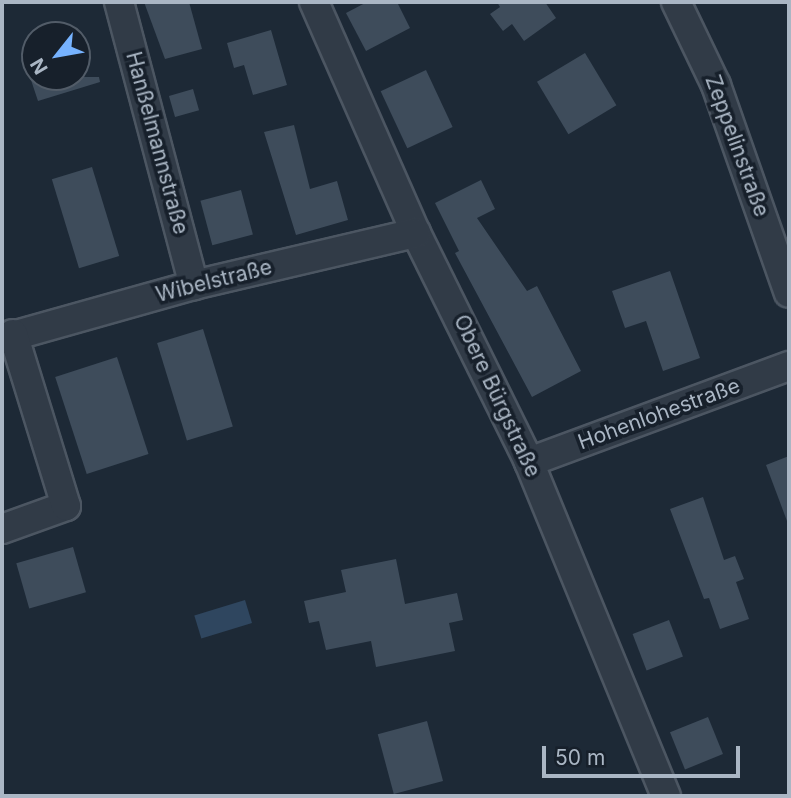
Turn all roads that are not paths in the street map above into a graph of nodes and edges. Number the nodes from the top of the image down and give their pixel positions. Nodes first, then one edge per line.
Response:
1 (119, 2) edge
2 (314, 2) edge
3 (676, 2) edge
4 (416, 233) junction
5 (194, 285) junction
6 (789, 293) edge
7 (7, 337) edge
8 (789, 366) edge
9 (529, 462) junction
10 (2, 529) edge
11 (666, 796) edge

1 - 5 street, Hanßelmannstraße
2 - 4 street, Obere Bürgstraße
3 - 6 street, Zeppelinstraße
4 - 5 street, Wibelstraße
4 - 9 street, Obere Bürgstraße
5 - 7 street, Wibelstraße
7 - 10 street, Wibelstraße
8 - 9 street, Hohenlohestraße
9 - 11 street, Obere Bürgstraße

